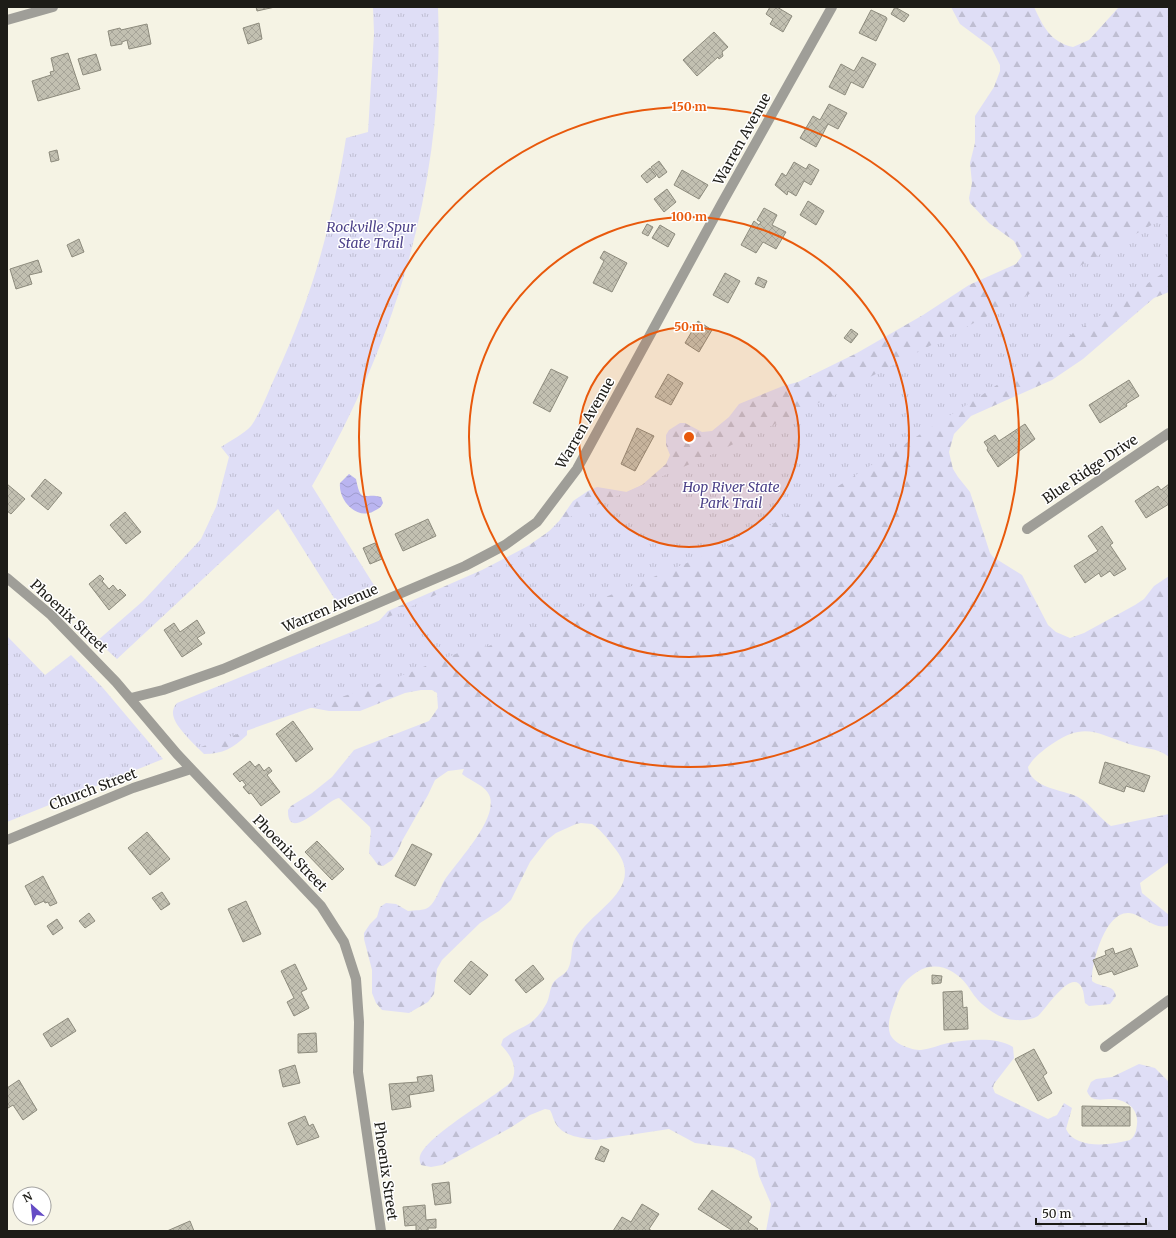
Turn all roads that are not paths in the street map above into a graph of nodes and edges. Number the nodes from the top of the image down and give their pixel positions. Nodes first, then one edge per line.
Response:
1 (53, 7) edge
2 (832, 7) edge
3 (7, 20) edge
4 (1169, 433) edge
5 (1028, 529) dead end
6 (7, 578) edge
7 (16, 585) junction
8 (7, 592) edge
9 (130, 698) junction
10 (191, 769) junction
11 (7, 840) edge
12 (1169, 1000) edge
13 (1105, 1047) dead end
14 (381, 1231) edge

1 - 3 street
2 - 9 street, Warren Avenue
4 - 5 street, Blue Ridge Drive
6 - 7 street, Phoenix Street
7 - 8 street
7 - 9 street, Phoenix Street
9 - 10 street, Phoenix Street
10 - 11 street, Church Street
10 - 14 street, Phoenix Street
12 - 13 street

